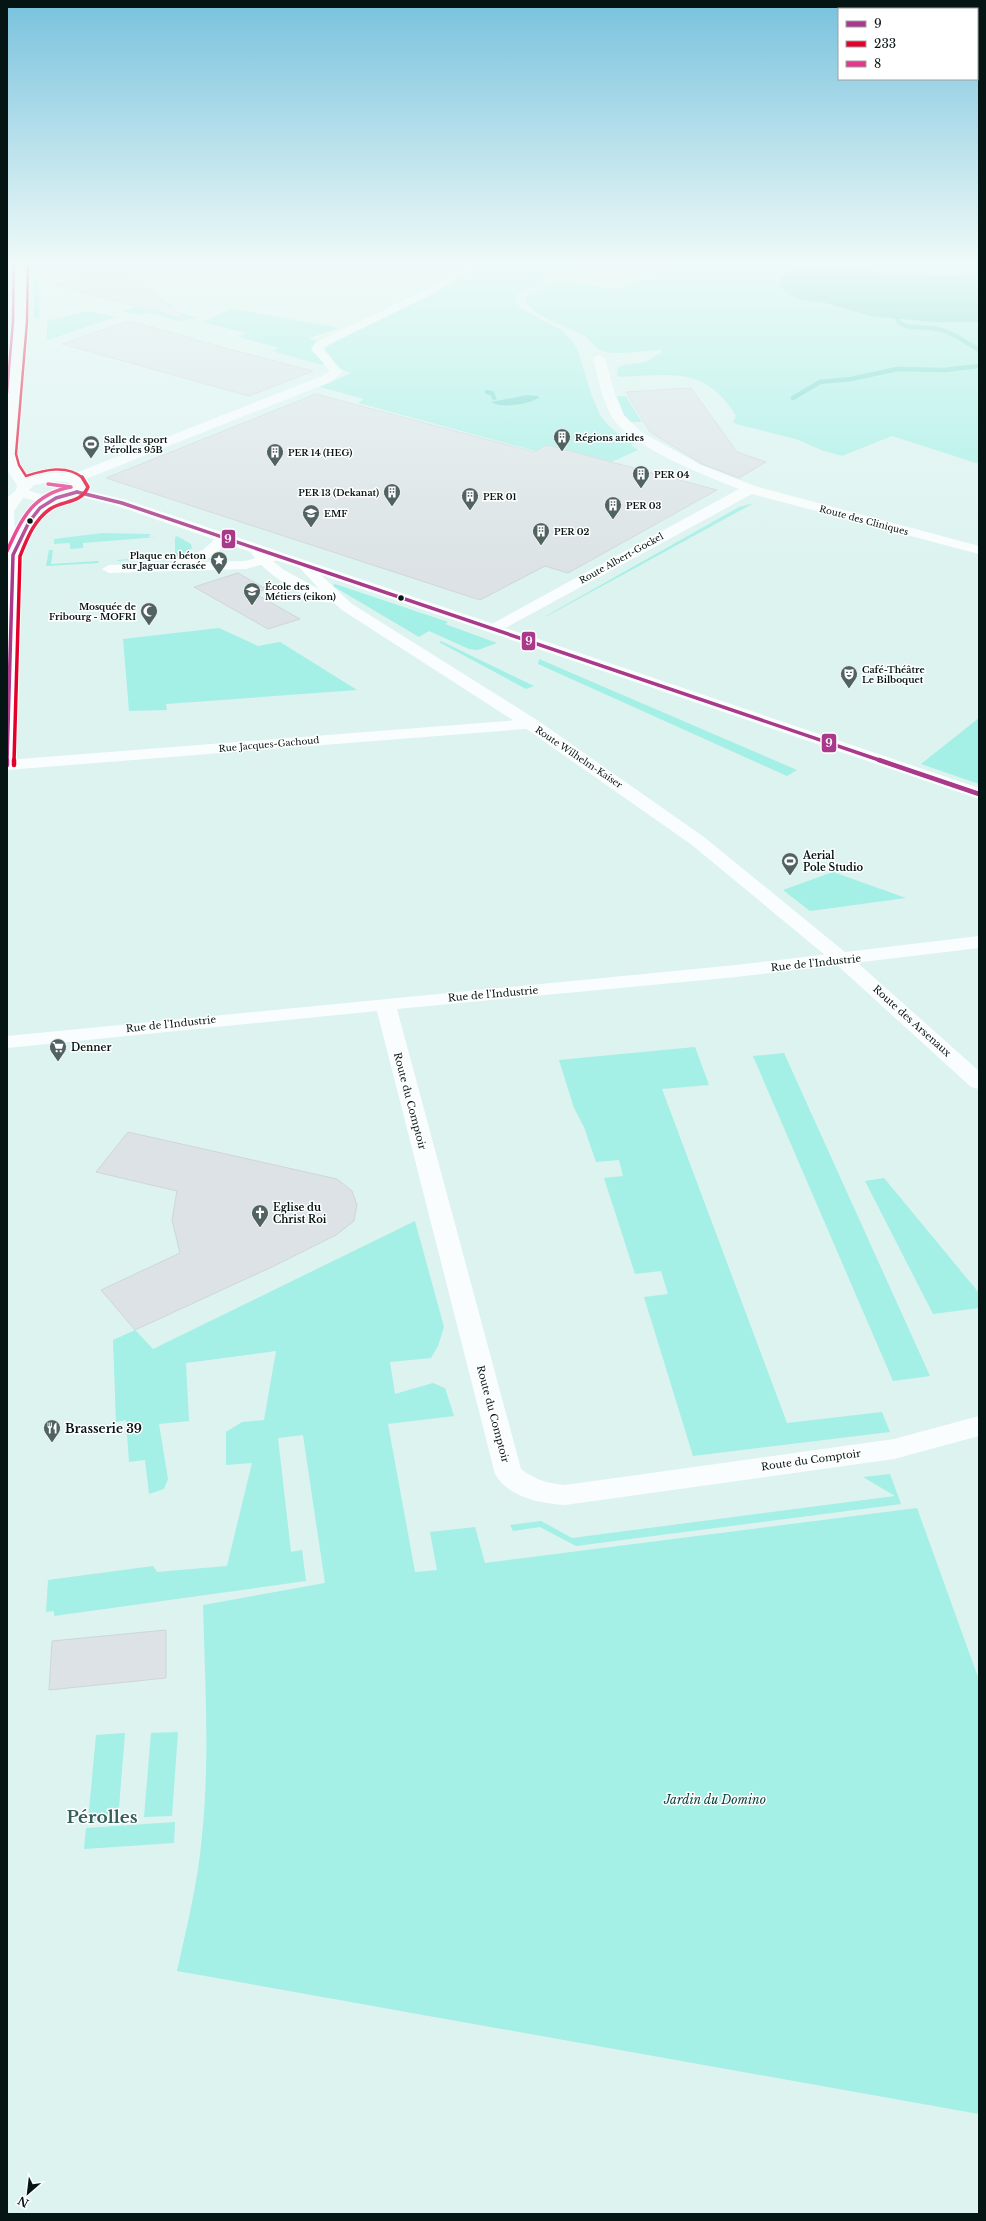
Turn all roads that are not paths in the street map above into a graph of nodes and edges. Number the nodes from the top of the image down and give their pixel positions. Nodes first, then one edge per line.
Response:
1 (16, 364) edge
2 (330, 364) edge
3 (601, 364) edge
4 (319, 369) dead end
5 (331, 375) junction
6 (8, 454) edge
7 (48, 477) junction
8 (75, 486) junction
9 (23, 488) junction
10 (750, 489) junction
11 (53, 498) junction
12 (224, 538) junction
13 (979, 550) edge
14 (13, 555) junction
15 (260, 555) junction
16 (306, 565) junction
17 (165, 566) junction
18 (109, 570) dead end
19 (10, 576) edge
20 (347, 607) junction
21 (493, 629) junction
22 (531, 724) junction
23 (7, 765) edge
24 (979, 794) edge
25 (979, 942) edge
26 (844, 961) junction
27 (385, 1004) junction
28 (7, 1042) edge
29 (979, 1082) edge
30 (979, 1426) edge

1 - 6 street
2 - 5 street
3 - 10 street, Route des Cliniques
4 - 5 street
5 - 8 street
6 - 7 street
6 - 9 street
7 - 8 street
7 - 9 street
8 - 11 street
8 - 12 street
9 - 11 street
9 - 14 street
10 - 13 street, Route des Cliniques
10 - 21 street, Route Albert-Gockel
11 - 14 street
12 - 15 street
12 - 17 street
14 - 19 street
15 - 16 street
15 - 17 street
15 - 20 street
16 - 20 street, Route Wilhelm-Kaiser
16 - 21 street
17 - 18 street
19 - 23 street
20 - 22 street, Route Wilhelm-Kaiser
21 - 24 street
22 - 23 street, Rue Jacques-Gachoud
22 - 26 street, Route Wilhelm-Kaiser
25 - 26 street, Rue de l'Industrie
26 - 27 street, Rue de l'Industrie
26 - 29 street, Route des Arsenaux
27 - 28 street, Rue de l'Industrie
27 - 30 street, Route du Comptoir

